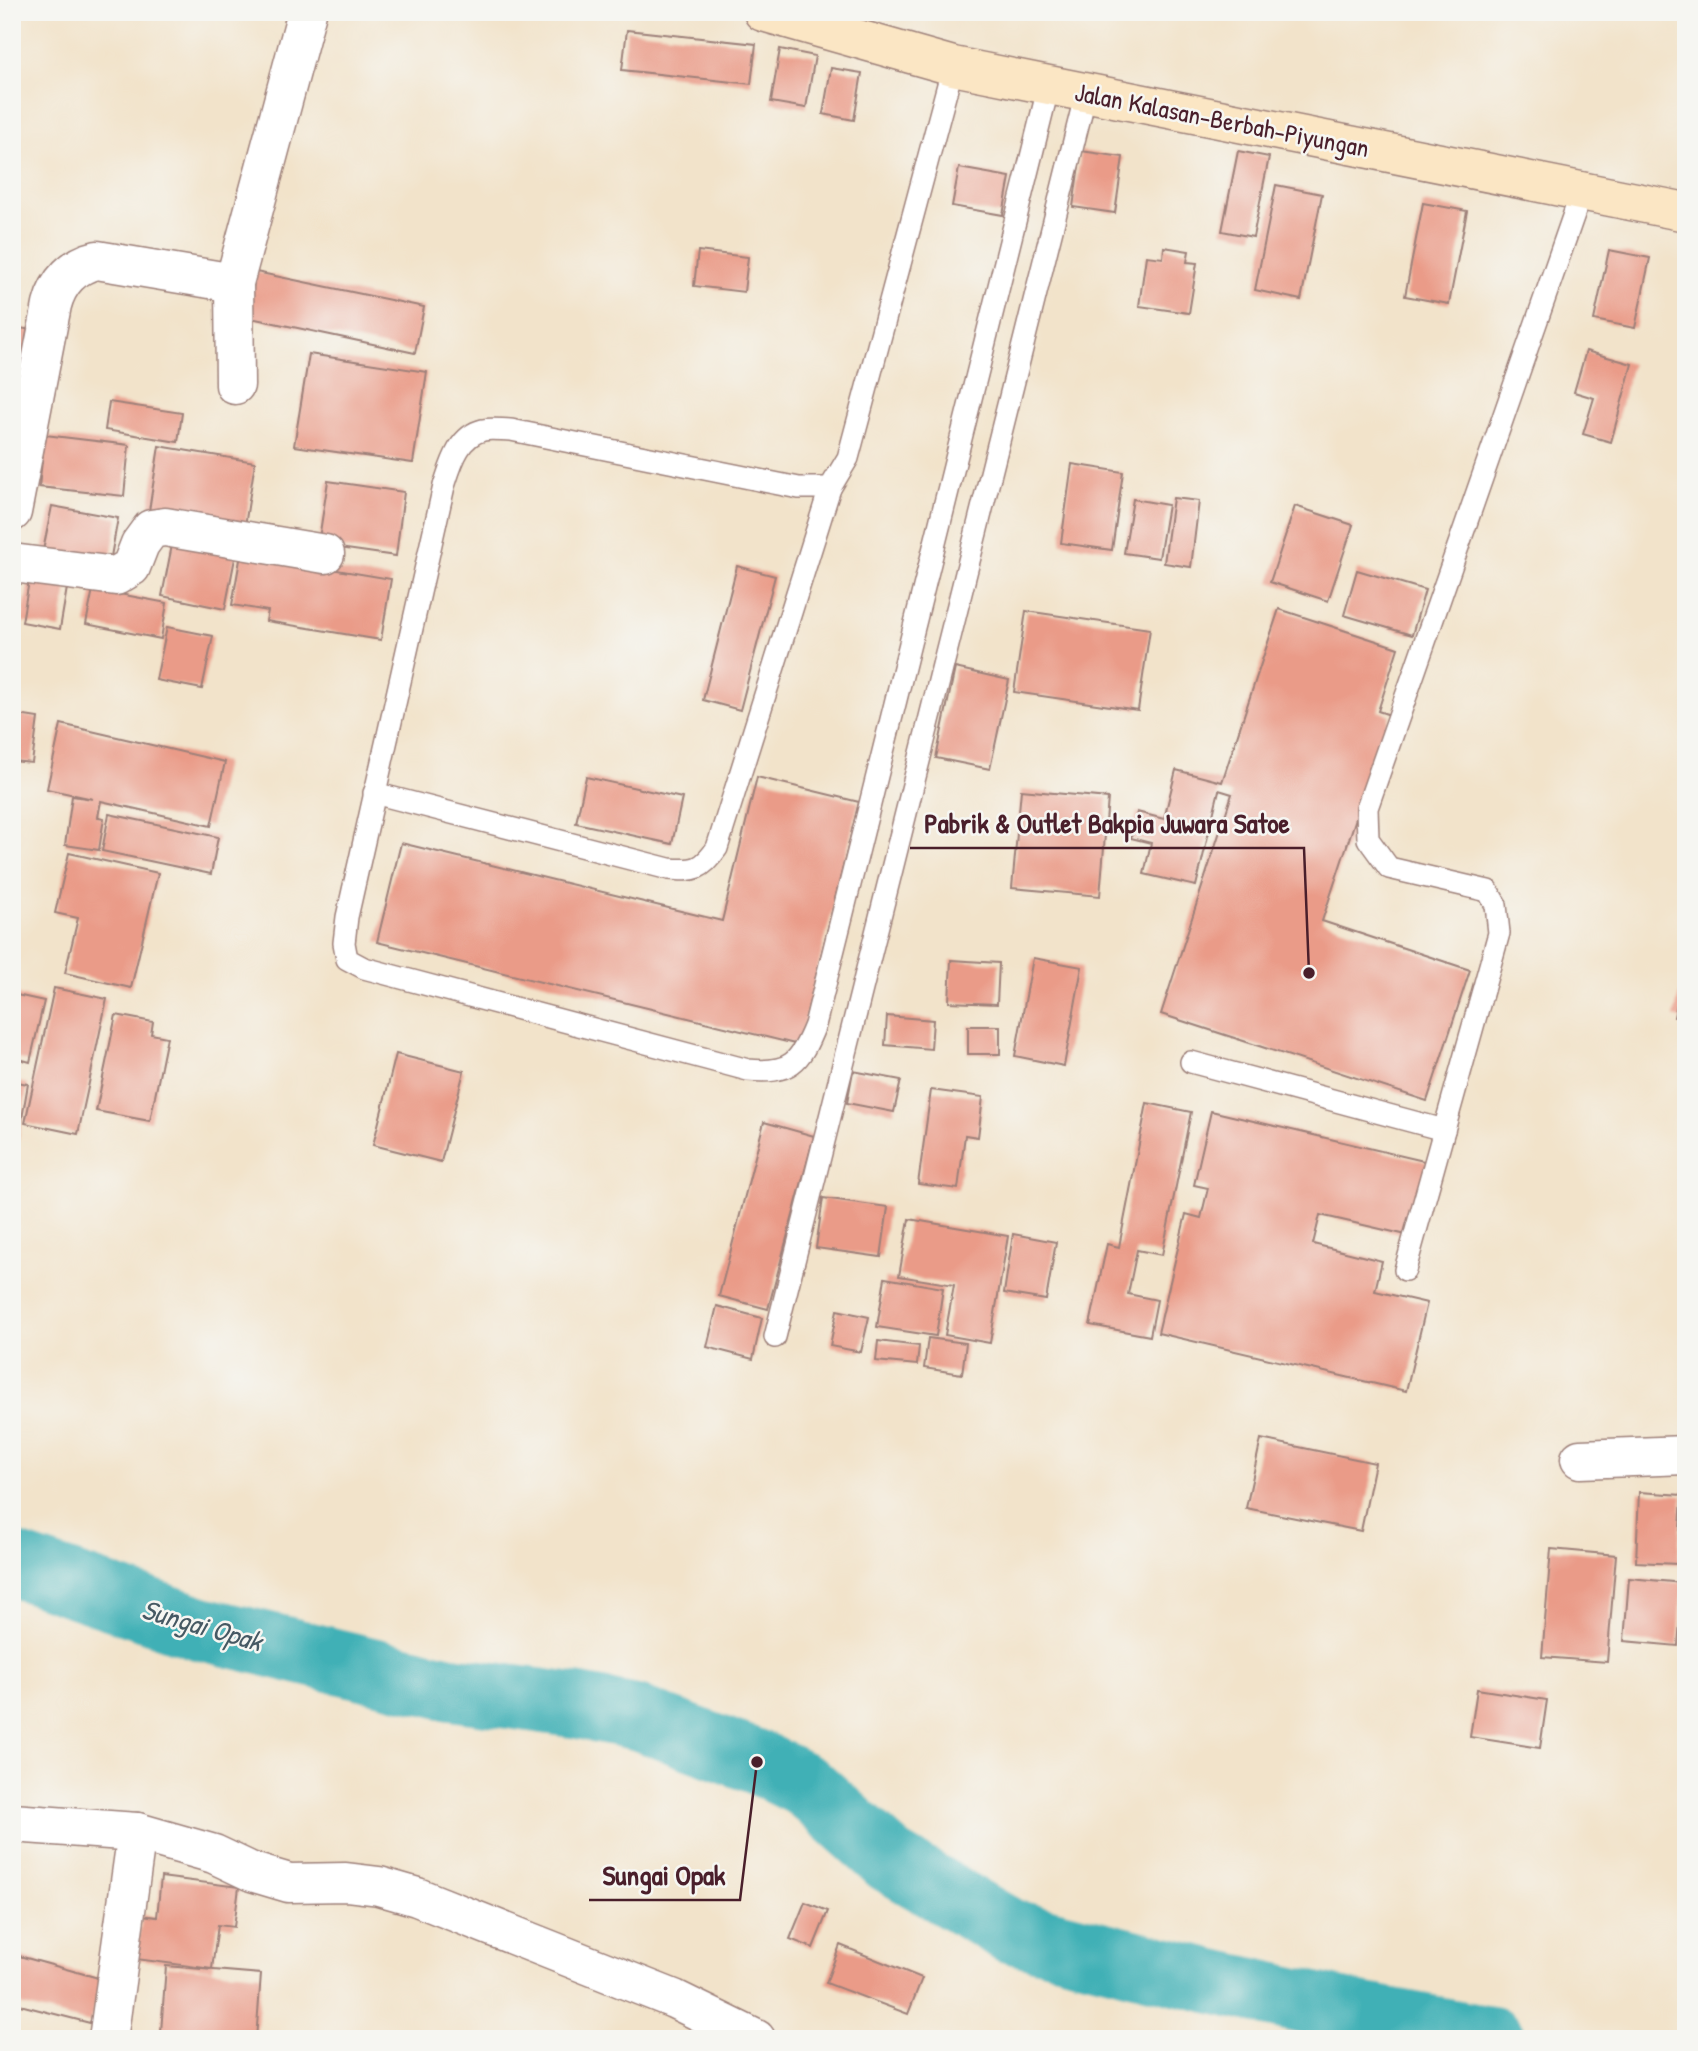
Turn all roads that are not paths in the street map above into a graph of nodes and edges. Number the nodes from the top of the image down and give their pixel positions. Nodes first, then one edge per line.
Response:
1 (307, 12) edge
2 (763, 12) edge
3 (953, 66) junction
4 (1049, 85) junction
5 (1086, 93) junction
6 (1582, 191) junction
7 (1686, 212) edge
8 (234, 283) junction
9 (235, 385) dead end
10 (830, 488) junction
11 (12, 512) edge
12 (325, 554) dead end
13 (12, 563) edge
14 (374, 793) junction
15 (1191, 1062) dead end
16 (1444, 1130) junction
17 (1405, 1270) dead end
18 (775, 1337) dead end
19 (1686, 1455) edge
20 (1580, 1459) dead end
21 (12, 1823) edge
22 (136, 1844) junction
23 (108, 2039) edge
24 (756, 2039) edge

1 - 8 street
2 - 3 street, Jalan Kalasan-Berbah-Piyungan
3 - 4 street, Jalan Kalasan-Berbah-Piyungan
3 - 10 lane
4 - 5 street, Jalan Kalasan-Berbah-Piyungan
4 - 14 lane
5 - 6 street, Jalan Kalasan-Berbah-Piyungan
5 - 18 lane
6 - 7 street, Jalan Kalasan-Berbah-Piyungan
6 - 16 lane
8 - 9 street
8 - 11 street
10 - 14 lane
10 - 14 lane
12 - 13 street
15 - 16 lane
16 - 17 lane
19 - 20 street
21 - 22 street
22 - 23 street
22 - 24 street

